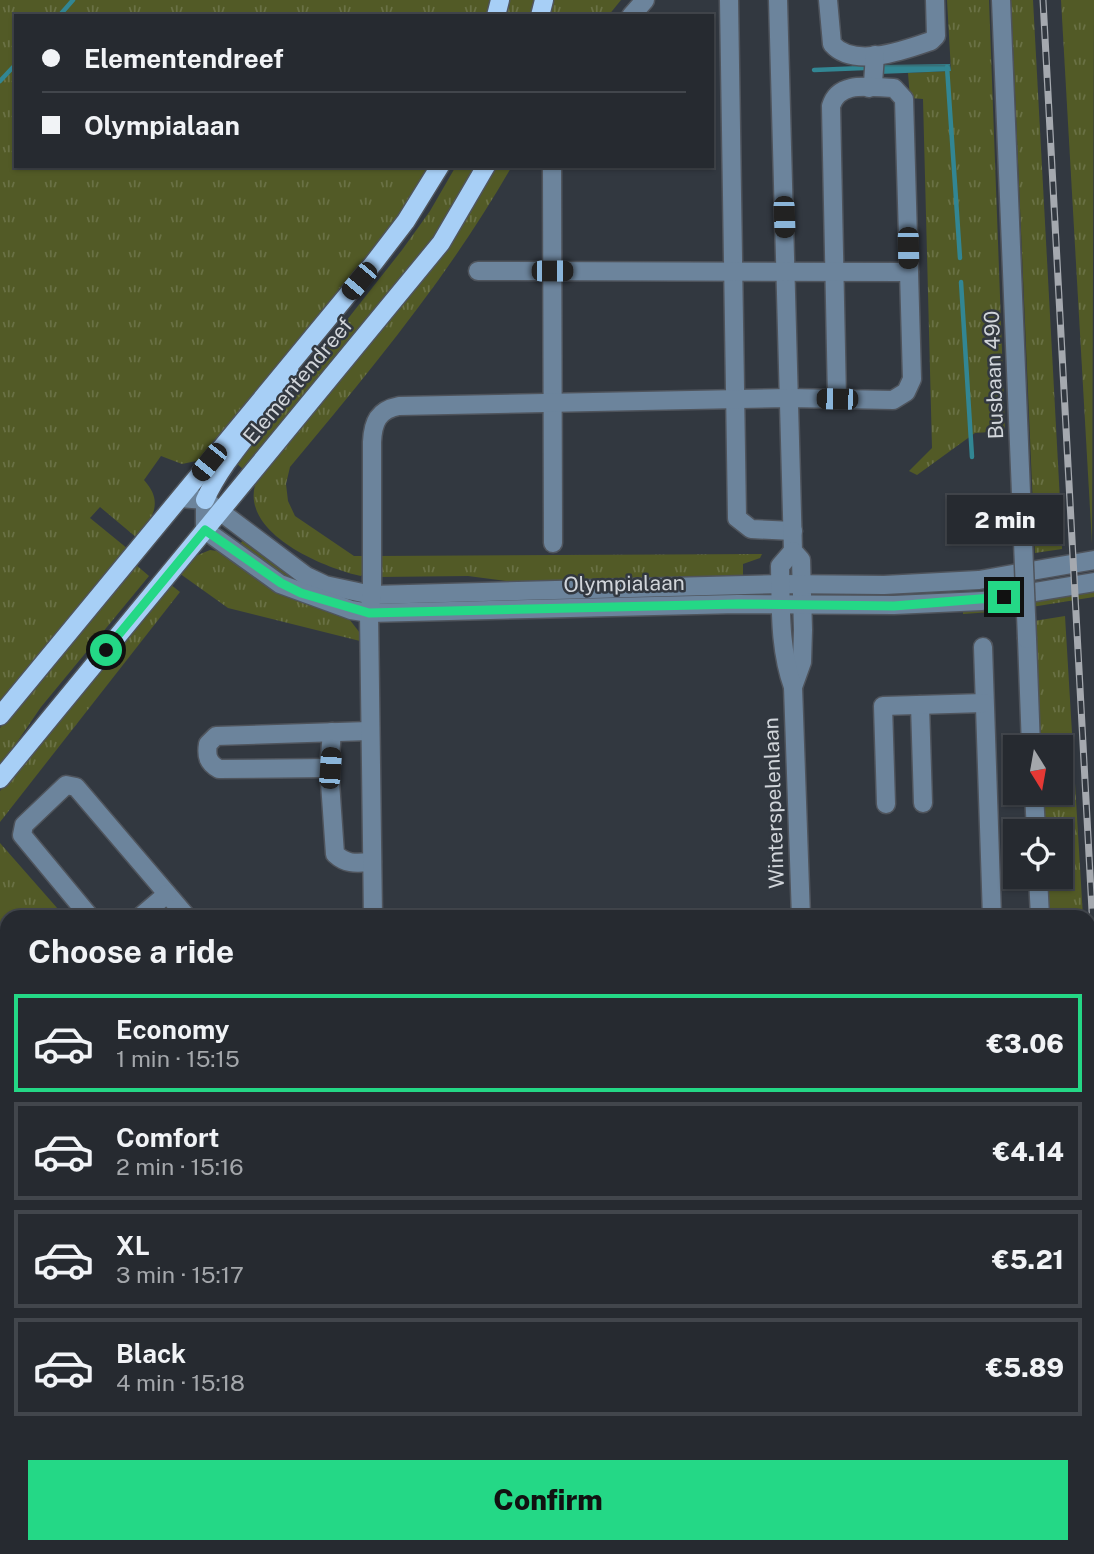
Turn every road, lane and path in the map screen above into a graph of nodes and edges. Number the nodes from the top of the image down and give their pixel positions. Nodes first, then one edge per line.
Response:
1 (645, 0) edge
2 (729, 0) edge
3 (778, 0) edge
4 (828, 0) edge
5 (935, 0) edge
6 (1001, 0) edge
7 (633, 14) edge
8 (875, 55) junction
9 (869, 88) junction
10 (439, 168) edge
11 (485, 168) edge
12 (552, 168) edge
13 (478, 271) dead end
14 (552, 271) junction
15 (731, 272) junction
16 (785, 272) junction
17 (834, 272) junction
18 (909, 272) junction
19 (316, 333) junction
20 (789, 398) junction
21 (837, 399) junction
22 (733, 400) junction
23 (552, 403) junction
24 (180, 498) junction
25 (205, 500) junction
26 (221, 511) junction
27 (205, 530) junction
28 (793, 531) junction
29 (553, 543) dead end
30 (793, 551) junction
31 (1094, 560) edge
32 (1094, 582) edge
33 (781, 584) junction
34 (802, 584) junction
35 (372, 595) junction
36 (782, 605) junction
37 (802, 605) junction
38 (369, 613) junction
39 (983, 647) dead end
40 (793, 687) junction
41 (984, 703) junction
42 (920, 705) junction
43 (0, 716) edge
44 (369, 731) junction
45 (332, 732) junction
46 (1031, 735) edge
47 (330, 768) junction
48 (0, 779) edge
49 (923, 803) dead end
50 (886, 804) dead end
51 (372, 862) junction
52 (1039, 889) edge
53 (167, 894) junction
54 (84, 910) edge
55 (148, 910) edge
56 (181, 910) edge
57 (373, 910) edge
58 (801, 910) edge
59 (992, 910) edge
60 (1040, 910) edge
61 (35, 1554) edge
62 (62, 1554) edge

1 - 7 street
2 - 15 street
3 - 16 street
4 - 8 street
5 - 8 street
6 - 46 street, Busbaan 490, bridge
8 - 9 street
9 - 17 street
9 - 18 street
10 - 19 main road, Elementendreef
11 - 26 main road, Elementendreef
12 - 14 street
13 - 14 street
14 - 15 street
14 - 23 street
15 - 16 street
15 - 22 street
16 - 17 street
16 - 20 street
17 - 18 street
17 - 21 street
18 - 21 street
19 - 24 main road, Elementendreef
19 - 25 main road, Elementendreef
20 - 21 street
20 - 22 street
20 - 28 street
22 - 23 street
22 - 28 street
23 - 29 street
23 - 35 street
24 - 25 street, Olympialaan
24 - 43 main road, Elementendreef
25 - 26 street, Olympialaan
25 - 27 street
26 - 27 main road, Elementendreef
26 - 35 street, Olympialaan
27 - 38 street, Olympialaan
27 - 48 main road, Elementendreef
28 - 30 street
30 - 33 street
30 - 34 street, Winterspelenlaan
31 - 34 street, Olympialaan
32 - 37 street, Olympialaan
33 - 34 street, Olympialaan
33 - 35 street, Olympialaan
33 - 36 street, Winterspelenlaan
34 - 37 street, Winterspelenlaan
35 - 38 street
36 - 37 street, Olympialaan
36 - 38 street, Olympialaan
36 - 40 street, Winterspelenlaan
37 - 40 street, Winterspelenlaan
38 - 44 street
39 - 41 street
40 - 58 street, Winterspelenlaan
41 - 42 street
41 - 59 street
42 - 49 street
42 - 50 street
44 - 45 street
44 - 51 street
45 - 47 street
45 - 47 street
47 - 51 street
51 - 57 street
52 - 60 street
53 - 54 street
53 - 55 street
53 - 56 street
61 - 62 street

